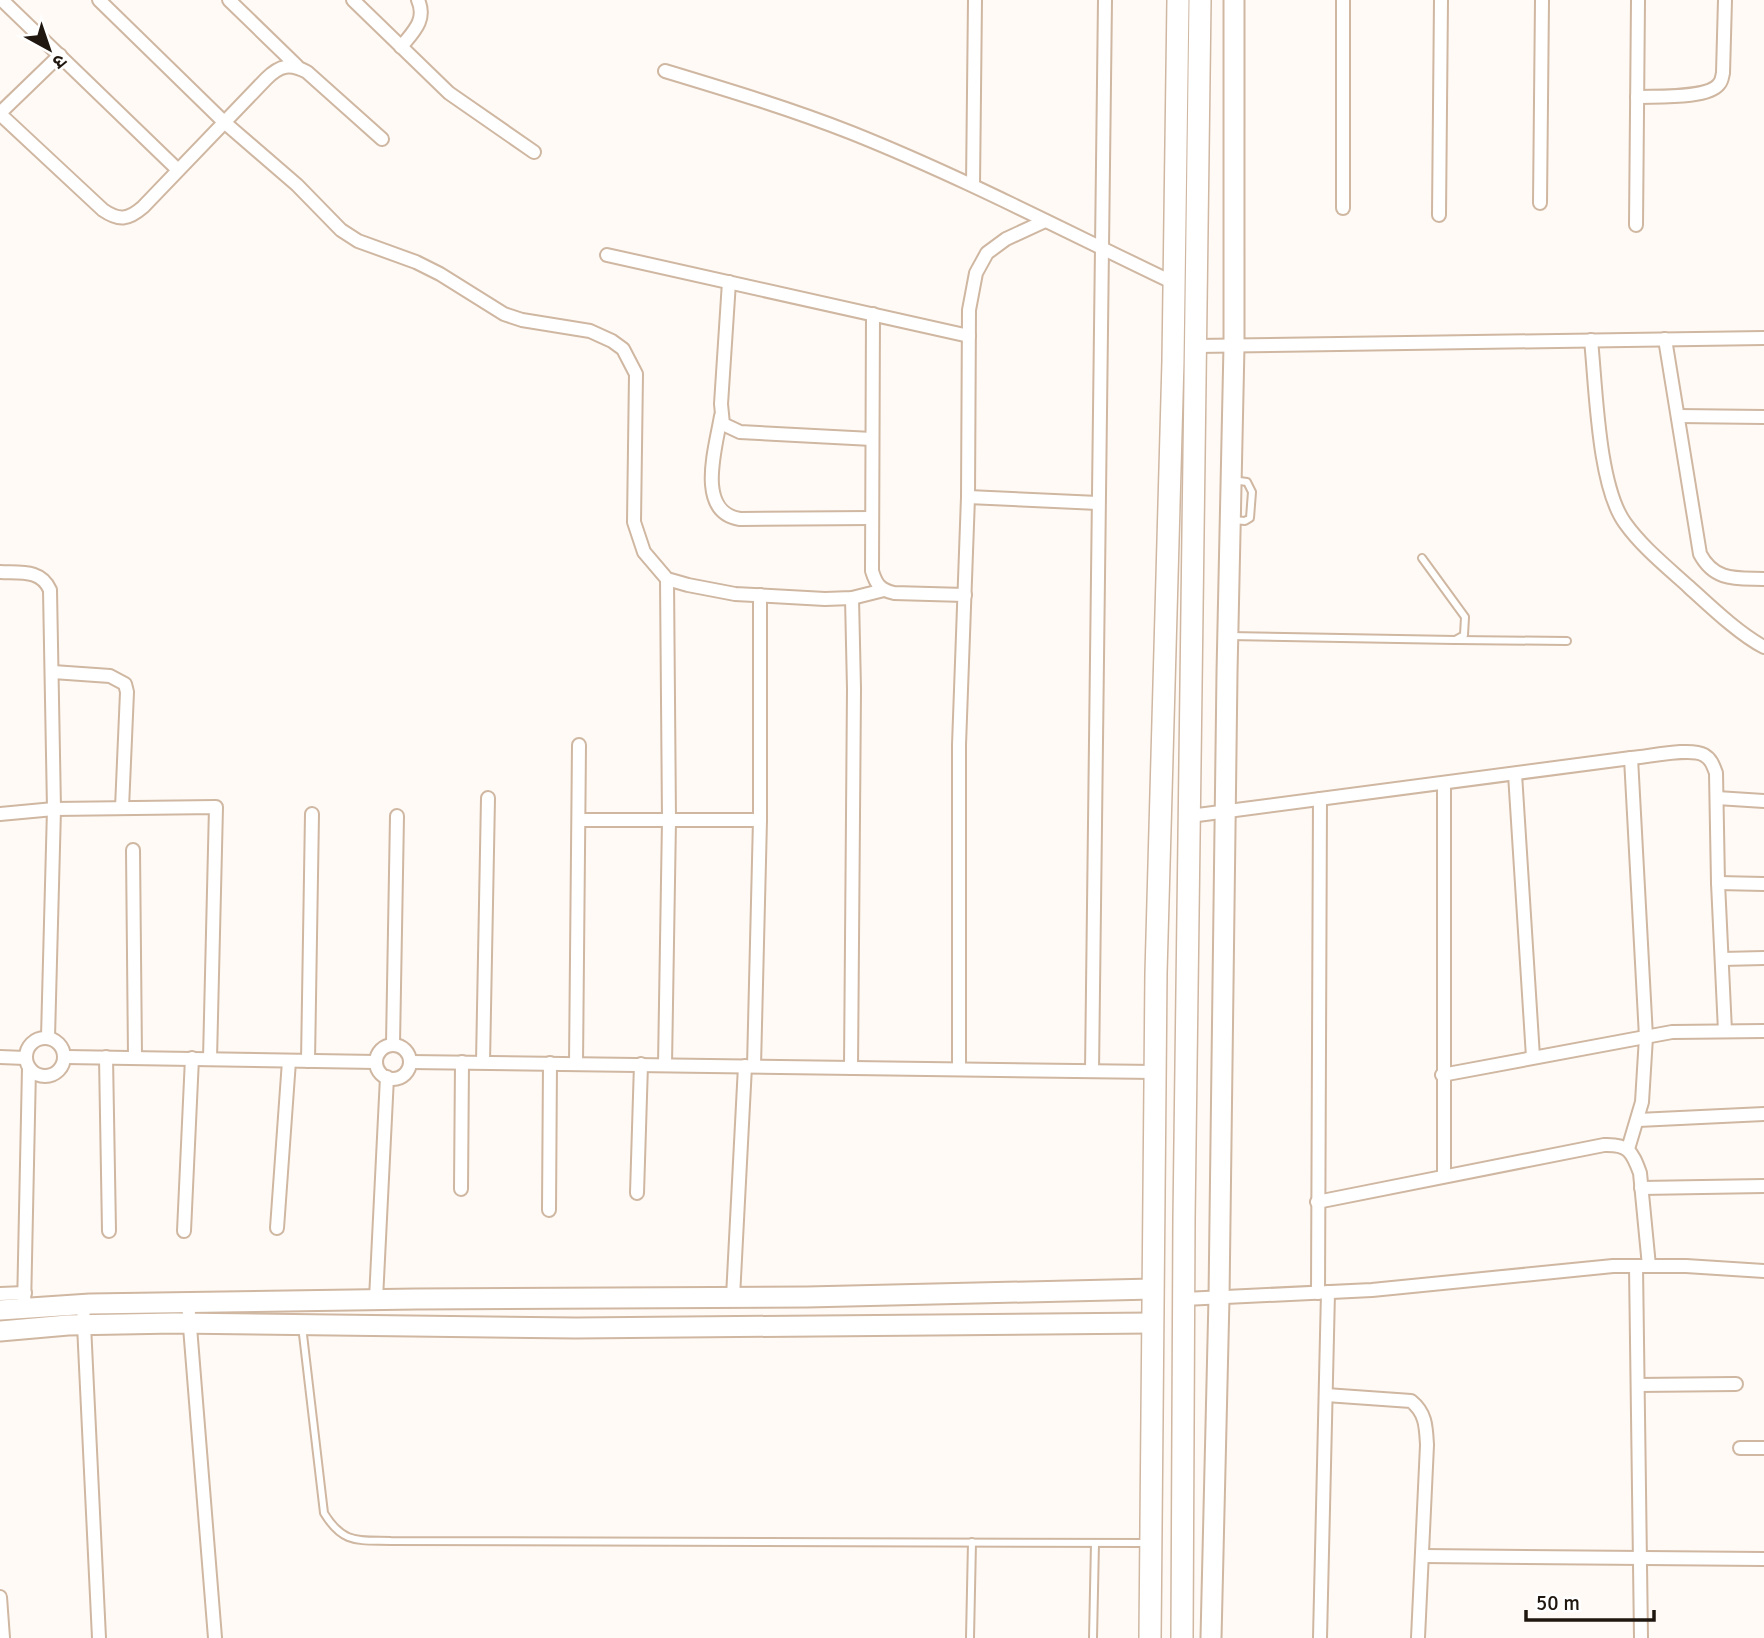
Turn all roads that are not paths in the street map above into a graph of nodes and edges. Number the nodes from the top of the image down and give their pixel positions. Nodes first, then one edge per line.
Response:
1 (2, 0) edge
2 (99, 0) edge
3 (229, 0) edge
4 (353, 0) edge
5 (418, 0) edge
6 (975, 0) edge
7 (1105, 0) edge
8 (1178, 0) edge
9 (1200, 0) edge
10 (1234, 0) edge
11 (1343, 0) edge
12 (1441, 0) edge
13 (1542, 0) edge
14 (1638, 0) edge
15 (1725, 0) edge
16 (401, 47) junction
17 (60, 55) junction
18 (297, 66) junction
19 (665, 71) dead end
20 (1637, 97) junction
21 (0, 113) edge
22 (224, 122) junction
23 (382, 139) dead end
24 (534, 152) dead end
25 (178, 170) junction
26 (972, 185) junction
27 (1540, 204) dead end
28 (1343, 208) dead end
29 (1439, 215) dead end
30 (1045, 221) junction
31 (1636, 225) dead end
32 (1101, 248) junction
33 (607, 255) dead end
34 (729, 282) junction
35 (1174, 283) junction
36 (873, 314) junction
37 (969, 336) junction
38 (1764, 338) edge
39 (1665, 339) junction
40 (1591, 340) junction
41 (1196, 346) junction
42 (1234, 346) junction
43 (721, 416) junction
44 (1678, 416) junction
45 (1764, 417) edge
46 (873, 439) junction
47 (968, 497) junction
48 (1098, 503) junction
49 (872, 518) junction
50 (1422, 558) dead end
51 (0, 572) edge
52 (667, 579) junction
53 (1764, 579) edge
54 (884, 590) junction
55 (760, 595) junction
56 (965, 595) junction
57 (852, 598) junction
58 (1227, 636) junction
59 (1455, 640) junction
60 (1567, 641) dead end
61 (1764, 647) edge
62 (53, 672) junction
63 (579, 745) dead end
64 (1631, 758) junction
65 (1515, 774) junction
66 (1444, 783) junction
67 (488, 798) dead end
68 (1717, 798) junction
69 (1320, 799) junction
70 (1764, 802) edge
71 (122, 808) junction
72 (54, 809) junction
73 (1225, 811) junction
74 (0, 814) edge
75 (312, 814) dead end
76 (397, 816) dead end
77 (1190, 816) junction
78 (579, 820) junction
79 (669, 820) junction
80 (760, 820) junction
81 (133, 850) dead end
82 (1718, 883) junction
83 (1764, 884) edge
84 (1764, 958) edge
85 (1722, 959) junction
86 (1725, 1031) junction
87 (1764, 1031) edge
88 (48, 1037) junction
89 (1647, 1037) junction
90 (393, 1044) junction
91 (0, 1057) edge
92 (66, 1057) junction
93 (106, 1057) junction
94 (135, 1057) junction
95 (1533, 1057) junction
96 (192, 1058) junction
97 (210, 1059) junction
98 (289, 1061) junction
99 (309, 1061) junction
100 (376, 1062) junction
101 (411, 1062) junction
102 (462, 1062) junction
103 (483, 1062) junction
104 (27, 1063) junction
105 (550, 1063) junction
106 (576, 1064) junction
107 (641, 1064) junction
108 (665, 1065) junction
109 (750, 1066) junction
110 (850, 1068) junction
111 (959, 1069) junction
112 (1092, 1071) junction
113 (1156, 1072) junction
114 (1443, 1075) junction
115 (387, 1077) junction
116 (1764, 1114) edge
117 (1638, 1120) junction
118 (1628, 1149) junction
119 (1444, 1177) junction
120 (1764, 1186) edge
121 (1641, 1188) junction
122 (461, 1189) dead end
123 (637, 1193) dead end
124 (1317, 1202) junction
125 (549, 1210) dead end
126 (277, 1228) dead end
127 (109, 1231) dead end
128 (184, 1231) dead end
129 (1643, 1266) junction
130 (1764, 1271) edge
131 (1323, 1292) junction
132 (0, 1294) edge
133 (733, 1297) junction
134 (1219, 1298) junction
135 (376, 1299) junction
136 (25, 1300) junction
137 (188, 1302) junction
138 (83, 1304) junction
139 (1184, 1304) junction
140 (1153, 1307) junction
141 (0, 1310) edge
142 (190, 1323) junction
143 (84, 1324) junction
144 (302, 1325) junction
145 (0, 1331) edge
146 (1736, 1384) dead end
147 (1638, 1385) junction
148 (1326, 1395) junction
149 (1740, 1448) dead end
150 (1764, 1448) edge
151 (972, 1542) junction
152 (1095, 1543) junction
153 (1151, 1543) junction
154 (1423, 1556) junction
155 (1640, 1558) junction
156 (1764, 1559) edge
157 (0, 1597) edge
158 (3, 1638) edge
159 (99, 1638) edge
160 (215, 1638) edge
161 (970, 1638) edge
162 (1093, 1638) edge
163 (1150, 1638) edge
164 (1182, 1638) edge
165 (1211, 1638) edge
166 (1320, 1638) edge
167 (1418, 1638) edge
168 (1641, 1638) edge

1 - 17 street
2 - 22 street
3 - 18 street
4 - 16 street
5 - 16 street
6 - 26 street
7 - 32 street
8 - 35 main road
9 - 41 main road
10 - 42 street
11 - 28 street
12 - 29 street
13 - 27 street
14 - 20 street
15 - 20 street
16 - 24 street
17 - 21 street
17 - 25 street
18 - 22 street
18 - 23 street
19 - 26 street
20 - 31 street
21 - 25 street
22 - 25 street
22 - 52 street
26 - 30 street
30 - 32 street
30 - 37 street
32 - 35 street
32 - 48 street
33 - 34 street
34 - 36 street
34 - 43 street
35 - 113 main road
36 - 37 street
36 - 46 street
37 - 47 street
38 - 39 street
39 - 40 street
39 - 44 street
40 - 42 street
40 - 61 street
41 - 42 street
41 - 77 main road
42 - 58 street
43 - 46 street
43 - 49 street
44 - 45 street
44 - 53 street
46 - 49 street
47 - 48 street
47 - 56 street
48 - 112 street
49 - 54 street
50 - 59 lane
51 - 62 street
52 - 55 street
52 - 79 street
54 - 56 street
54 - 57 street
55 - 57 street
55 - 80 street
56 - 111 street
57 - 110 street
58 - 59 lane
58 - 73 street
59 - 60 lane
62 - 71 street
62 - 72 street
63 - 78 street
64 - 65 street
64 - 68 street
64 - 89 street
65 - 66 street
65 - 95 street
66 - 69 street
66 - 114 street
67 - 103 street
68 - 70 street
68 - 82 street
69 - 73 street
69 - 124 street
71 - 72 street
71 - 97 street
72 - 74 street
72 - 88 street
73 - 77 street
73 - 134 street
75 - 99 street
76 - 90 street
77 - 139 main road
78 - 79 street
78 - 106 street
79 - 80 street
79 - 108 street
80 - 109 street
81 - 94 street
82 - 83 street
82 - 85 street
84 - 85 street
85 - 86 street
86 - 87 street
86 - 89 street
88 - 92 street
88 - 104 street
89 - 95 street
89 - 117 street
90 - 100 street
90 - 101 street
91 - 104 street
92 - 93 street
92 - 104 street
93 - 94 street
93 - 127 street
94 - 96 street
95 - 114 street
96 - 97 street
96 - 128 street
97 - 98 street
98 - 99 street
98 - 126 street
99 - 100 street
100 - 115 street
101 - 102 street
101 - 115 street
102 - 103 street
102 - 122 street
103 - 105 street
104 - 136 street
105 - 106 street
105 - 125 street
106 - 107 street
107 - 108 street
107 - 123 street
108 - 109 street
109 - 110 street
109 - 133 street
110 - 111 street
111 - 112 street
112 - 113 street
113 - 140 main road
114 - 119 street
115 - 135 street
116 - 117 street
117 - 118 street
118 - 119 street
118 - 121 street
119 - 124 street
120 - 121 street
121 - 129 street
124 - 131 street
129 - 130 street
129 - 131 street
129 - 147 street
131 - 134 street
131 - 148 street
132 - 136 street
133 - 135 street
133 - 140 street
134 - 139 street
134 - 165 street
135 - 137 street
136 - 138 street
136 - 141 street
137 - 138 street
137 - 142 street
138 - 143 street
139 - 140 main road
139 - 164 main road
140 - 144 street
140 - 153 main road
142 - 143 street
142 - 144 street
142 - 160 street
143 - 145 street
143 - 159 street
144 - 151 lane
146 - 147 street
147 - 155 street
148 - 154 street
148 - 166 street
149 - 150 street
151 - 152 lane
151 - 161 lane
152 - 153 lane
152 - 162 lane
153 - 163 main road
154 - 155 street
154 - 167 street
155 - 156 street
155 - 168 street
157 - 158 street

